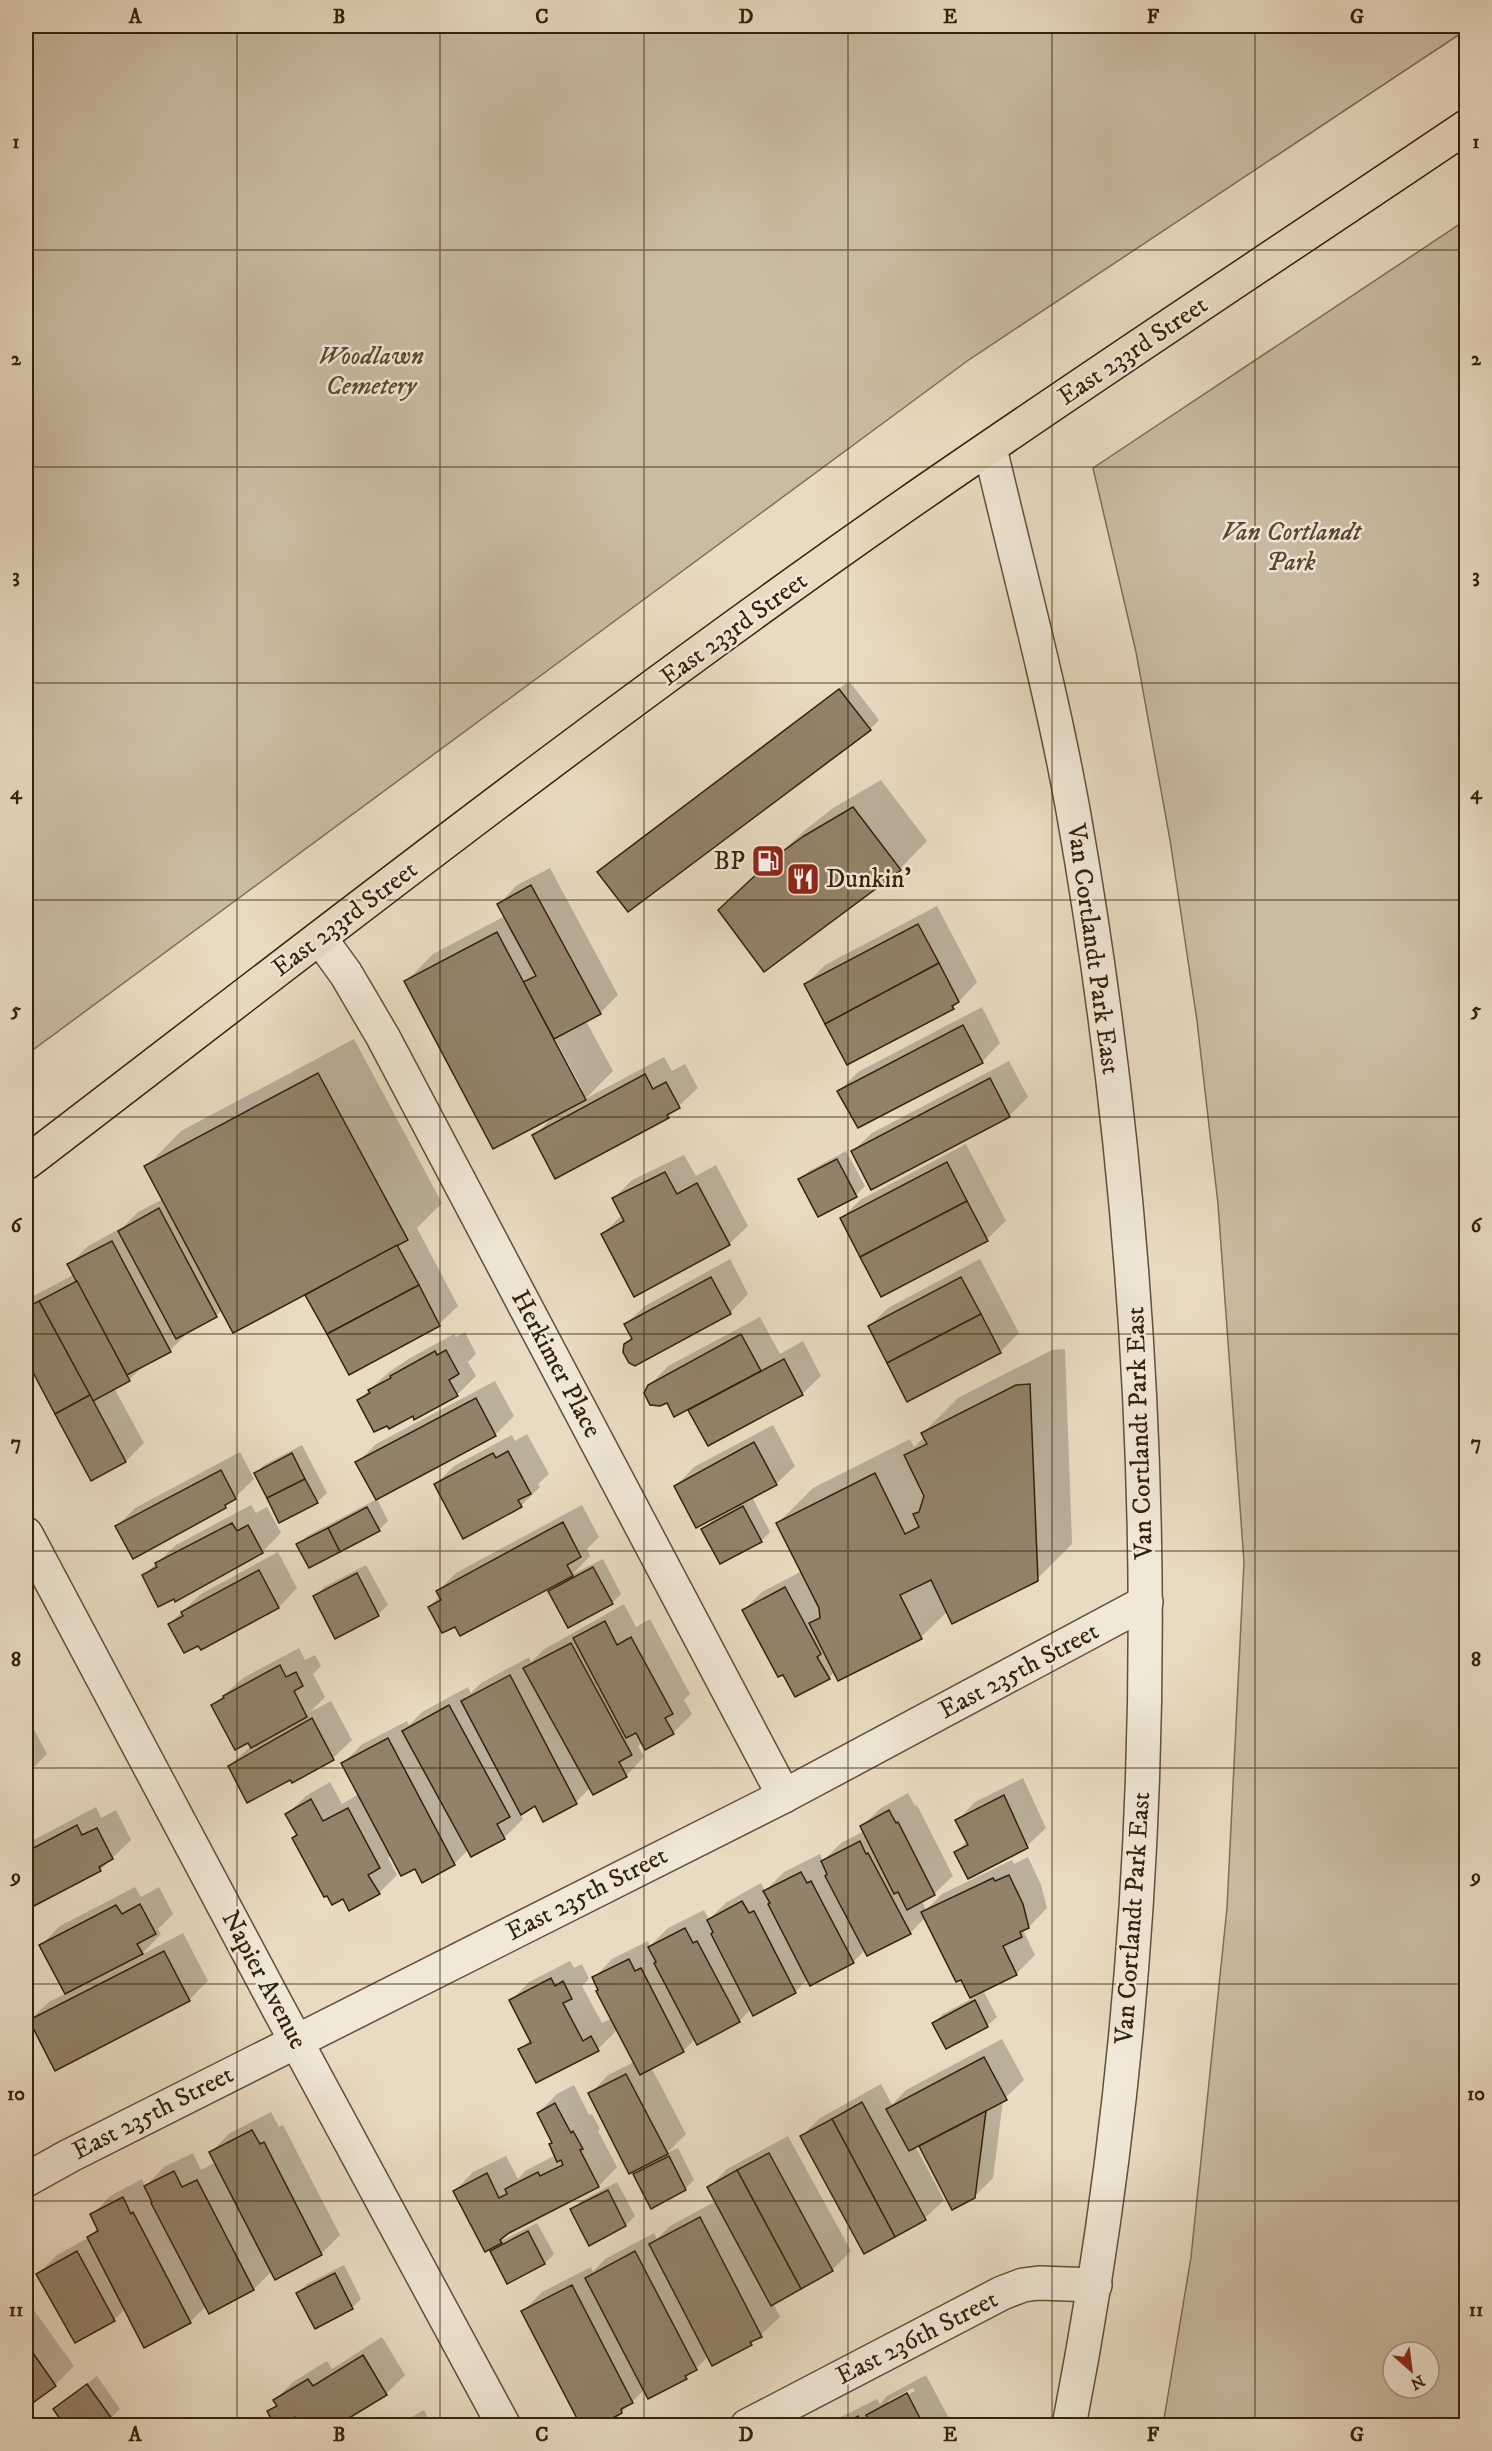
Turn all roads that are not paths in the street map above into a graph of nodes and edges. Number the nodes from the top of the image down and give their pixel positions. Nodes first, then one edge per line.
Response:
1 (1467, 127) edge
2 (990, 448) junction
3 (320, 938) junction
4 (26, 1163) edge
5 (26, 1534) edge
6 (1146, 1602) junction
7 (784, 1796) junction
8 (296, 2040) junction
9 (26, 2180) edge
10 (1095, 2285) junction
11 (504, 2426) edge
12 (747, 2426) edge
13 (1069, 2426) edge

1 - 2 main road, East 233rd Street
2 - 3 main road, East 233rd Street
2 - 6 street, Van Cortlandt Park East
3 - 4 main road, East 233rd Street
3 - 7 street, Herkimer Place
5 - 8 street, Napier Avenue
6 - 7 street, East 235th Street
6 - 10 street, Van Cortlandt Park East
7 - 8 street, East 235th Street
8 - 9 street, East 235th Street
8 - 11 street, Napier Avenue
10 - 12 street, East 236th Street
10 - 13 street, Van Cortlandt Park East

